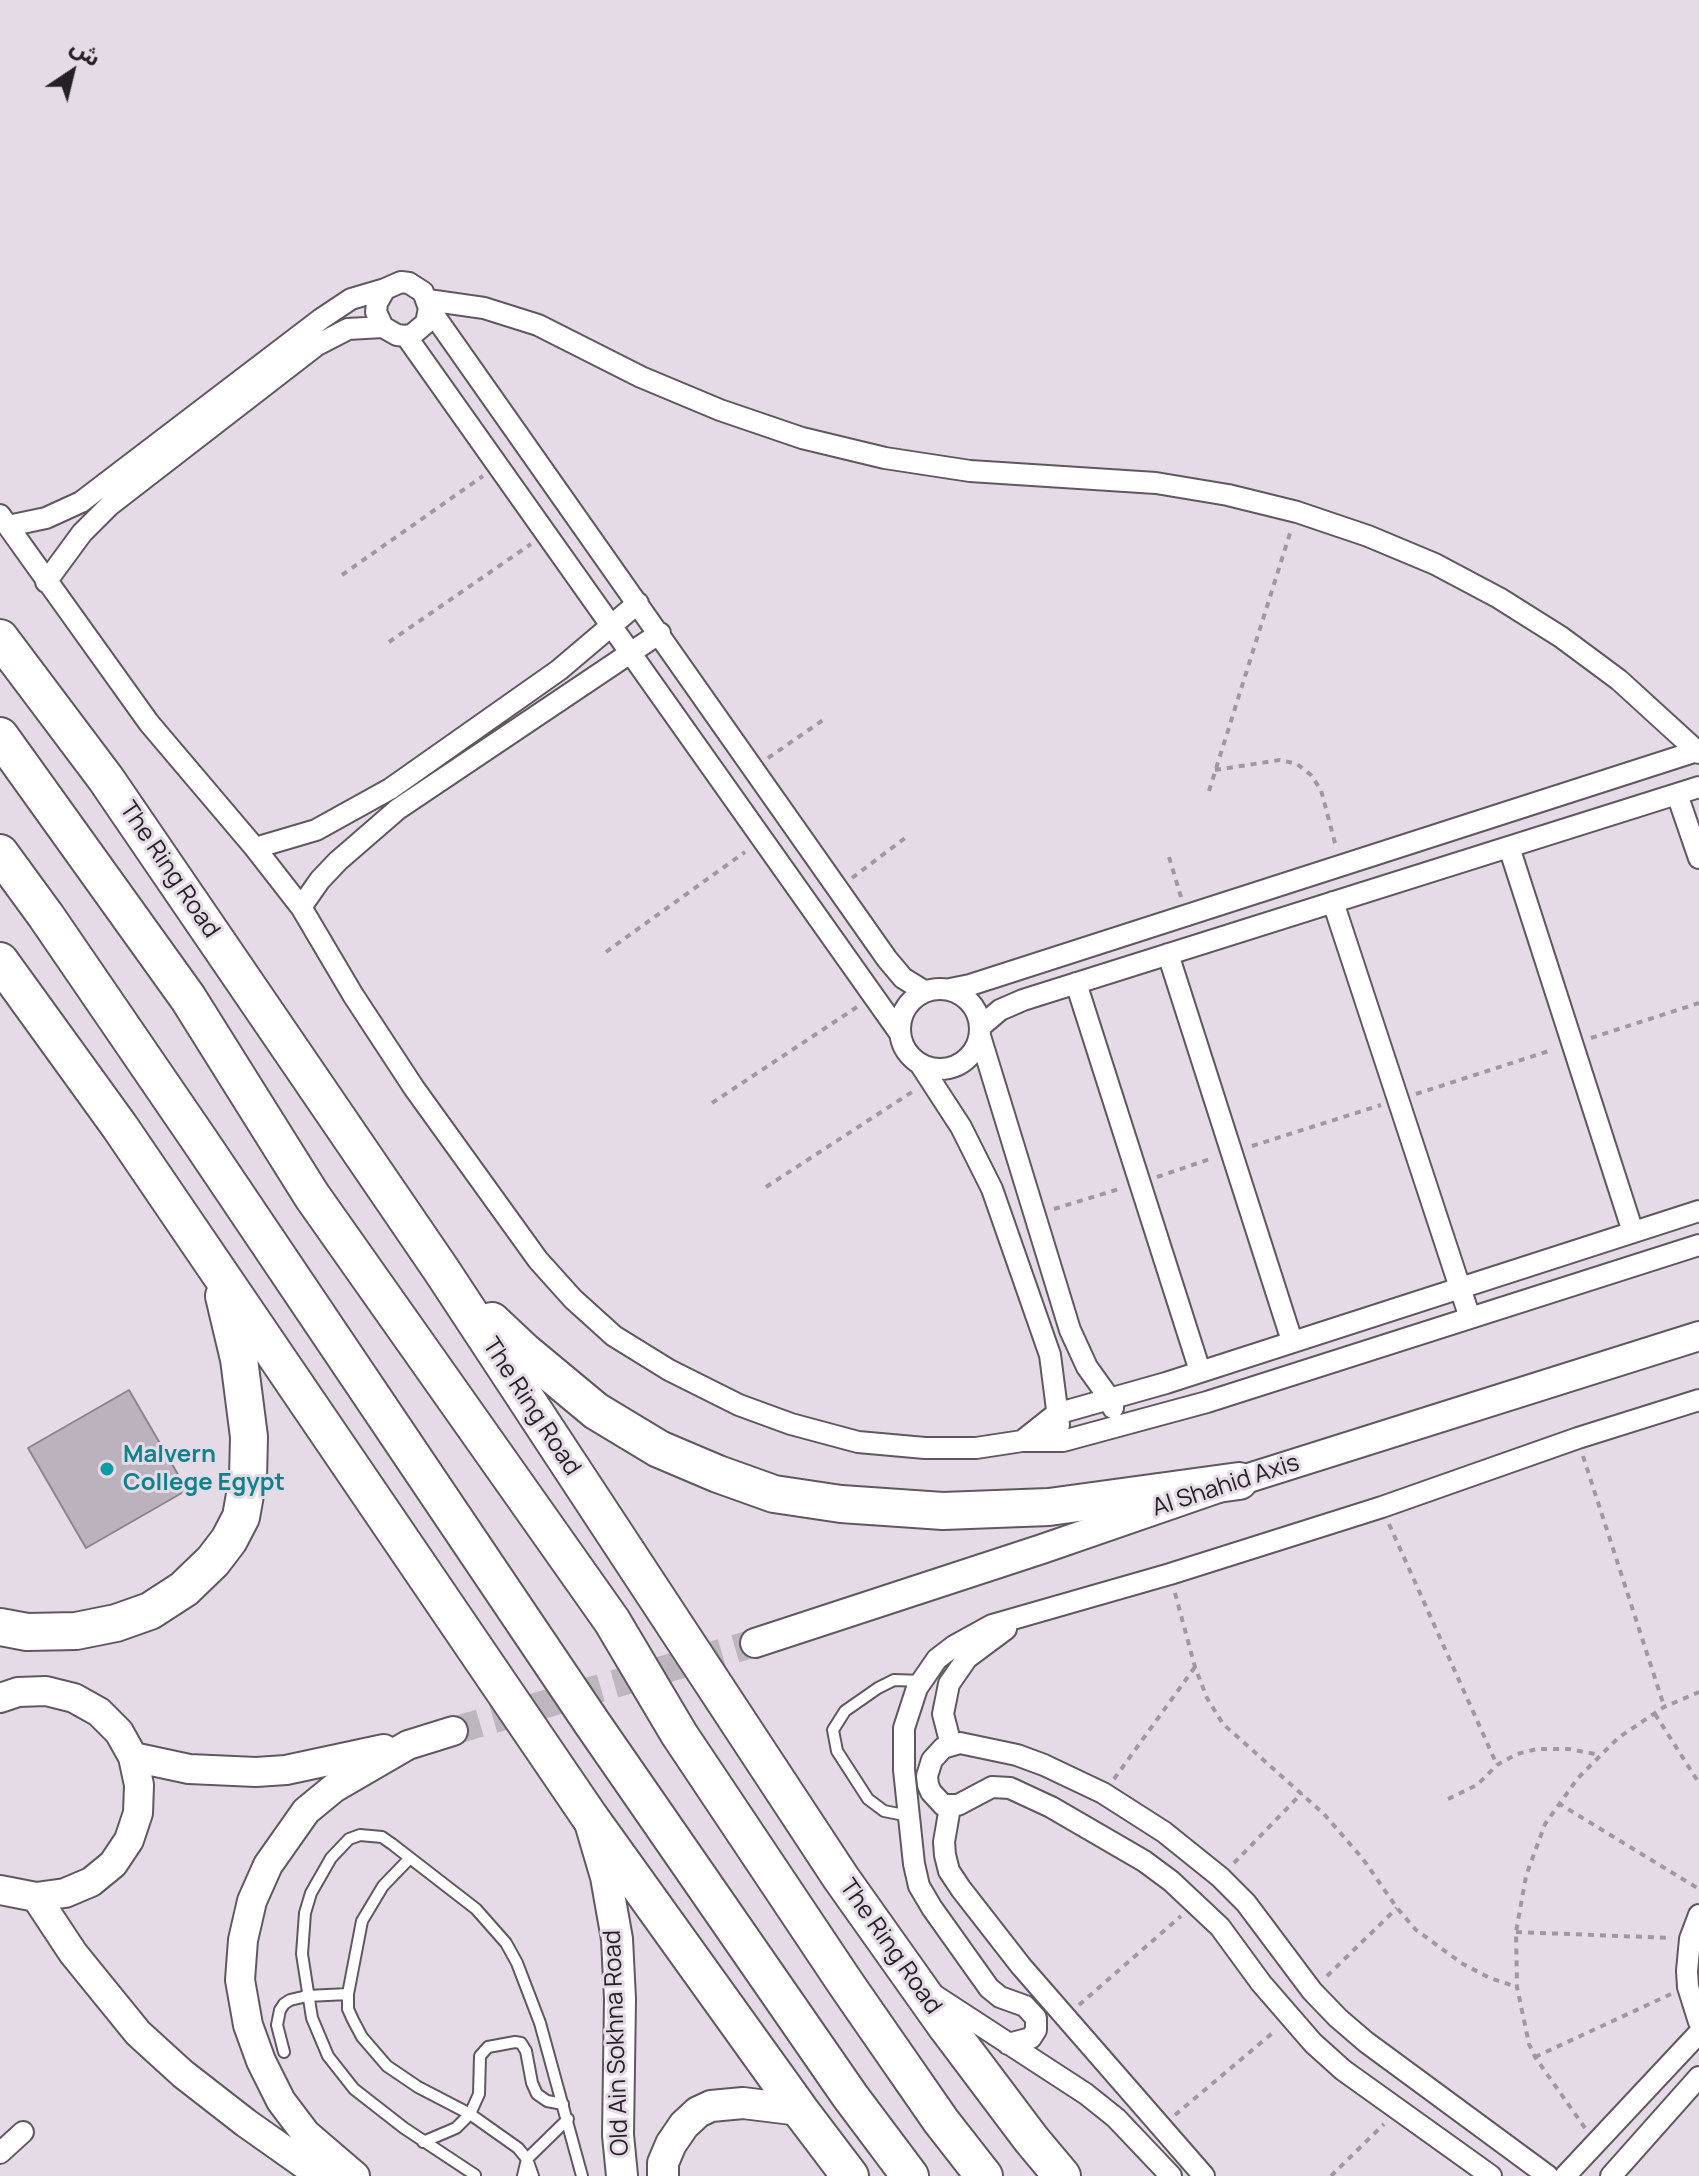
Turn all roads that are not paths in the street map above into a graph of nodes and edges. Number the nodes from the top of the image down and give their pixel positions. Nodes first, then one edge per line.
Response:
1 (385, 289) junction
2 (428, 304) junction
3 (383, 327) junction
4 (406, 336) junction
5 (4, 521) edge
6 (46, 582) junction
7 (638, 603) junction
8 (612, 624) junction
9 (660, 633) junction
10 (0, 638) edge
11 (631, 654) junction
12 (0, 736) edge
13 (1698, 752) edge
14 (1699, 787) edge
15 (1677, 794) junction
16 (1509, 847) junction
17 (255, 848) junction
18 (0, 853) edge
19 (1699, 858) edge
20 (1333, 902) junction
21 (301, 907) junction
22 (1168, 954) junction
23 (0, 961) edge
24 (1076, 983) junction
25 (950, 989) junction
26 (924, 991) junction
27 (980, 1031) junction
28 (899, 1032) junction
29 (925, 1072) junction
30 (1699, 1211) edge
31 (1633, 1232) junction
32 (1699, 1245) edge
33 (442, 1271) junction
34 (219, 1275) junction
35 (1460, 1288) junction
36 (1470, 1318) junction
37 (1699, 1336) edge
38 (1292, 1341) junction
39 (1200, 1371) junction
40 (1110, 1399) junction
41 (1699, 1400) edge
42 (1056, 1414) junction
43 (1119, 1427) junction
44 (1022, 1441) junction
45 (1063, 1441) junction
46 (1239, 1481) junction
47 (1030, 1615) junction
48 (0, 1627) edge
49 (755, 1643) tunnel mouth
50 (922, 1681) junction
51 (0, 1698) edge
52 (453, 1731) tunnel mouth
53 (408, 1745) junction
54 (951, 1745) junction
55 (133, 1757) junction
56 (950, 1807) junction
57 (589, 1816) junction
58 (909, 1816) junction
59 (911, 1838) junction
60 (944, 1842) junction
61 (410, 1858) junction
62 (0, 1890) edge
63 (36, 1897) junction
64 (1699, 1915) edge
65 (914, 1982) junction
66 (348, 1994) junction
67 (307, 1996) junction
68 (1699, 2022) edge
69 (1699, 2033) edge
70 (1008, 2044) junction
71 (284, 2052) dead end
72 (1699, 2077) edge
73 (563, 2104) junction
74 (800, 2110) junction
75 (470, 2114) junction
76 (568, 2119) junction
77 (23, 2132) dead end
78 (423, 2142) junction
79 (0, 2153) edge
80 (527, 2159) junction
81 (475, 2175) edge
82 (321, 2176) edge
83 (355, 2176) edge
84 (523, 2176) edge
85 (533, 2176) edge
86 (582, 2176) edge
87 (622, 2176) edge
88 (663, 2176) edge
89 (850, 2176) edge
90 (910, 2176) edge
91 (984, 2176) edge
92 (1062, 2176) edge
93 (1171, 2176) edge
94 (1204, 2176) edge
95 (1491, 2176) edge
96 (1548, 2176) edge
97 (1565, 2176) edge
98 (1611, 2176) edge

1 - 2 street
1 - 3 street
1 - 5 street
2 - 4 street
2 - 7 street
2 - 13 street
3 - 4 street
3 - 6 street
4 - 8 street
5 - 6 street
6 - 17 street
7 - 8 street
7 - 9 street
8 - 11 street
8 - 17 street
9 - 11 street
9 - 26 street
10 - 33 highway, The Ring Road
11 - 21 street
11 - 28 street
12 - 91 highway
13 - 25 street
14 - 15 street
15 - 16 street
15 - 19 street
16 - 20 street
16 - 31 street
17 - 21 street
18 - 90 highway
20 - 22 street
20 - 35 street
21 - 44 street
22 - 24 street
22 - 38 street
23 - 34 highway
24 - 27 street
24 - 39 street
25 - 26 street
25 - 27 street
26 - 28 street
27 - 29 street
27 - 40 street
28 - 29 street
29 - 42 street
30 - 31 street
31 - 35 street
32 - 36 street
33 - 46 highway
33 - 65 highway, The Ring Road
34 - 48 highway
34 - 57 highway
35 - 36 street
35 - 38 street
36 - 43 street
37 - 46 street, Al Shahid Axis
38 - 39 street
39 - 40 street
40 - 42 street
40 - 43 street
41 - 47 street
42 - 44 street
42 - 45 street
43 - 45 street
44 - 45 street
46 - 49 street, Al Shahid Axis
47 - 50 street
47 - 54 street
50 - 58 street
50 - 58 lane
51 - 55 street
52 - 53 street
53 - 55 street
53 - 83 street
54 - 56 street
54 - 96 street
55 - 63 street
56 - 60 street
56 - 95 street
57 - 74 highway
57 - 87 main road, Old Ain Sokhna Road
58 - 59 street
59 - 60 street
59 - 70 street
60 - 94 street
61 - 66 lane
61 - 67 lane
61 - 73 lane
62 - 63 street
63 - 82 street
64 - 68 street
65 - 70 street
65 - 92 highway, The Ring Road
66 - 67 lane
66 - 75 lane
67 - 71 lane
67 - 78 lane
69 - 97 street
70 - 93 street
72 - 98 street
73 - 75 lane
73 - 76 lane
74 - 88 main road, Old Ain Sokhna Road
74 - 89 highway
75 - 78 lane
75 - 80 lane
76 - 80 lane
76 - 86 lane
77 - 79 street
78 - 81 lane
80 - 84 lane
80 - 85 lane

